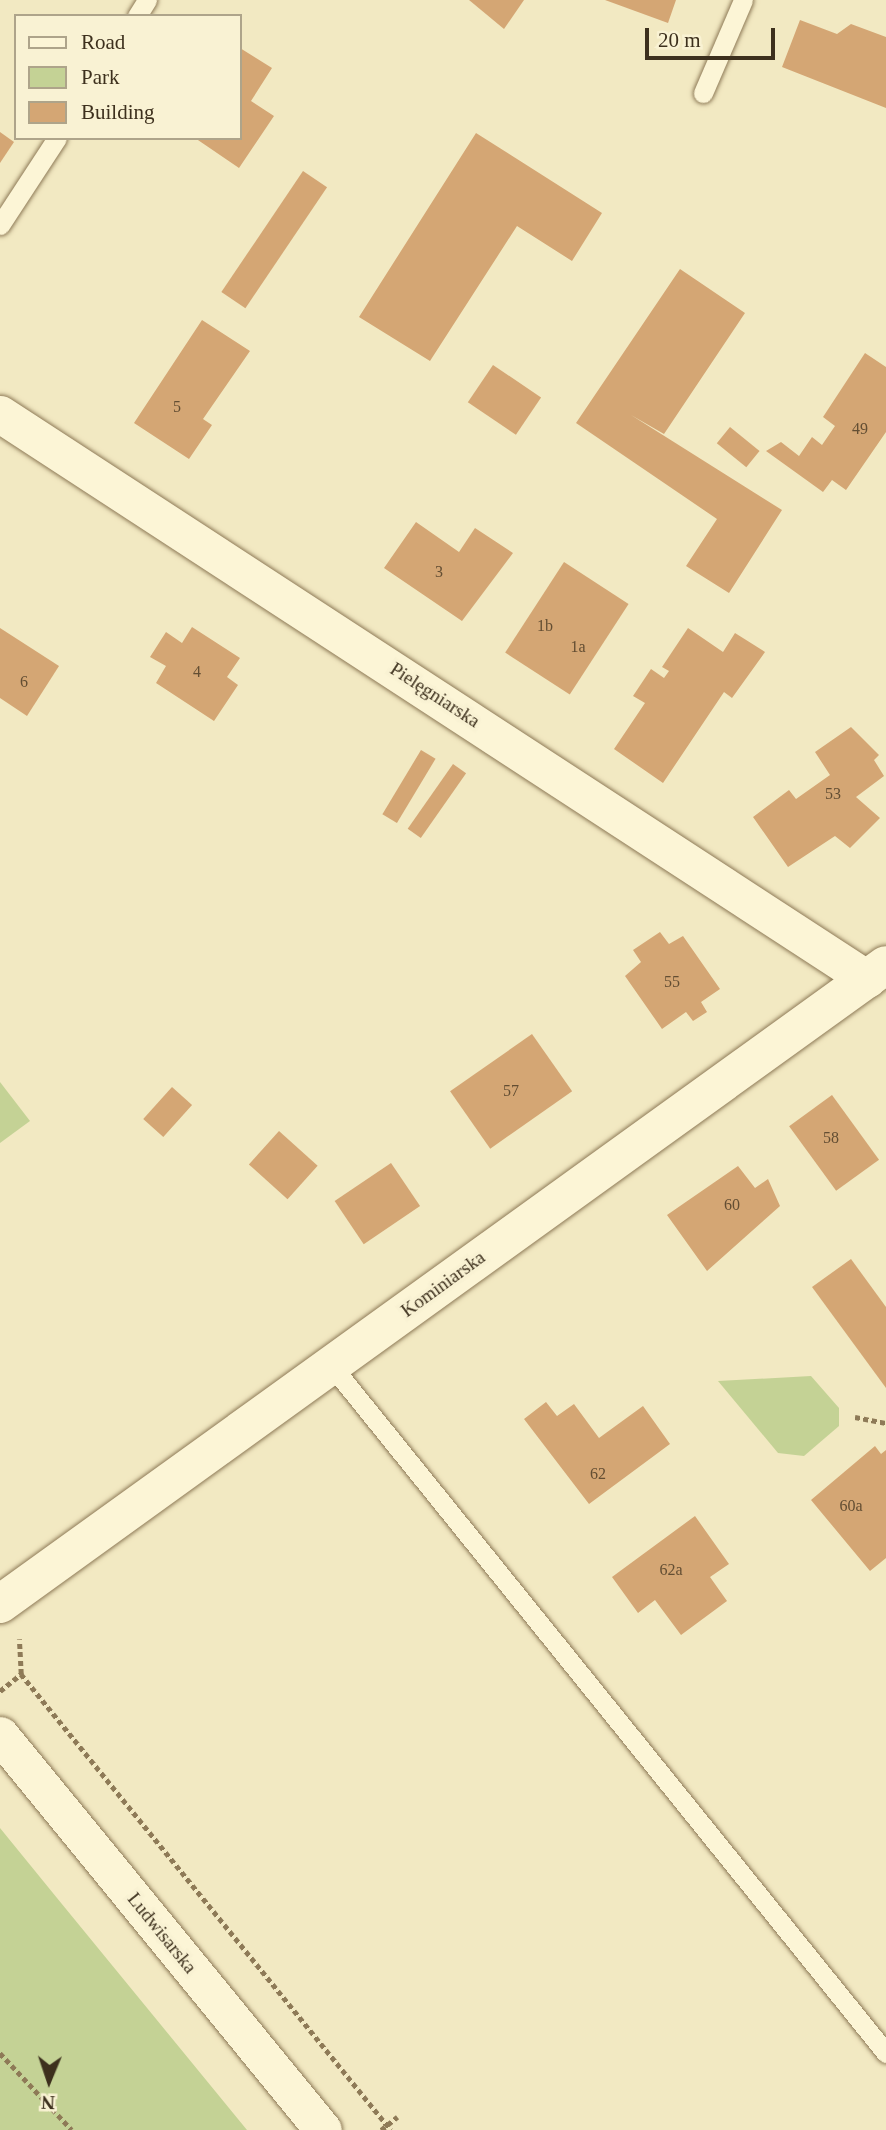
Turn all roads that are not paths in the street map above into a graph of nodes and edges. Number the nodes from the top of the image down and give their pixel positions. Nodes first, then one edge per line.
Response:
1 (743, 0) edge
2 (703, 93) dead end
3 (56, 140) edge
4 (0, 225) edge
5 (0, 414) edge
6 (876, 972) edge
7 (331, 1365) junction
8 (1, 1603) edge
9 (0, 1735) edge
10 (886, 2053) edge
11 (323, 2130) edge

1 - 2 lane
3 - 4 lane
5 - 6 street, Pielęgniarska
6 - 7 street, Kominiarska
7 - 8 street, Kominiarska
7 - 10 lane
9 - 11 street, Ludwisarska

